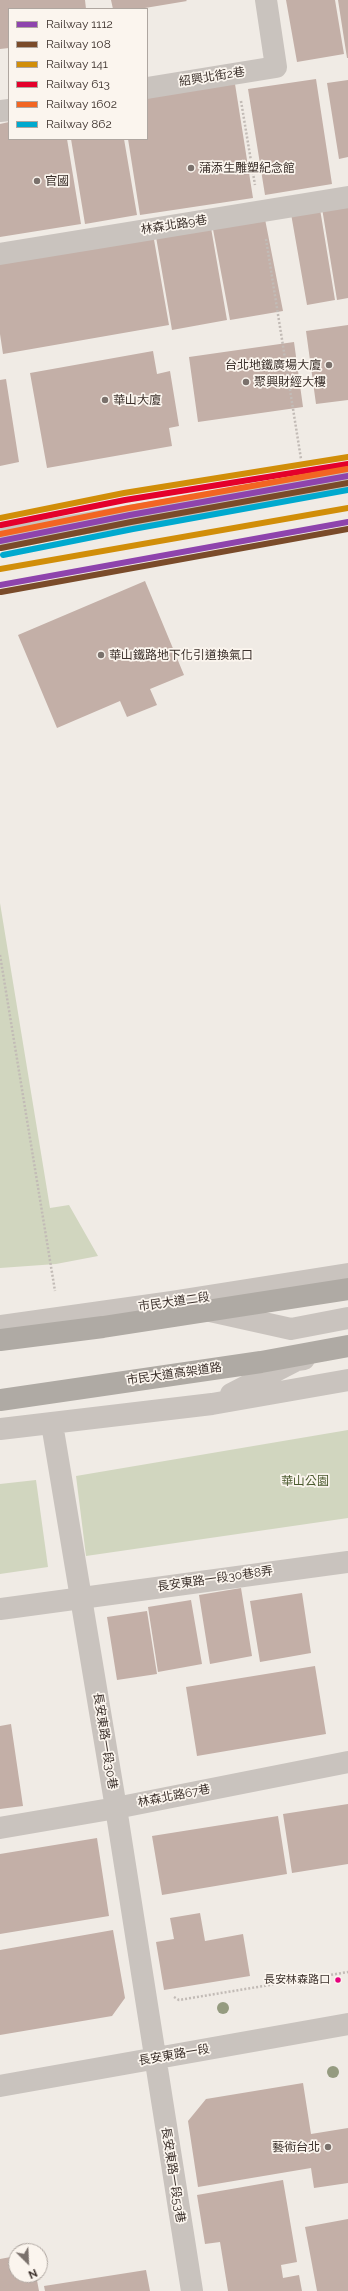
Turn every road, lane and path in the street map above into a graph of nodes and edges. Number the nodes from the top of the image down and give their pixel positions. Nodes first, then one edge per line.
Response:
1 (266, 0) edge
2 (237, 73) junction
3 (148, 88) edge
4 (348, 197) edge
5 (260, 211) junction
6 (0, 254) edge
7 (348, 479) edge
8 (306, 486) junction
9 (0, 538) edge
10 (0, 955) edge
11 (348, 1274) edge
12 (348, 1289) edge
13 (172, 1302) junction
14 (348, 1318) edge
15 (60, 1319) junction
16 (0, 1326) edge
17 (0, 1340) edge
18 (348, 1346) edge
19 (348, 1350) edge
20 (348, 1380) edge
21 (0, 1400) edge
22 (212, 1404) junction
23 (52, 1424) junction
24 (0, 1429) edge
25 (348, 1562) edge
26 (82, 1597) junction
27 (0, 1609) edge
28 (348, 1762) edge
29 (116, 1808) junction
30 (0, 1828) edge
31 (348, 1972) edge
32 (167, 1993) dead end
33 (348, 2024) edge
34 (155, 2059) junction
35 (0, 2086) edge
36 (192, 2291) edge

1 - 2 street, 紹興北街2巷
2 - 3 street, 紹興北街2巷
2 - 5 path
4 - 5 street, 林森北路9巷
5 - 6 street, 林森北路9巷
5 - 8 path
7 - 8 street
8 - 9 street
10 - 15 path
11 - 13 street, 市民大道二段
12 - 17 highway, bridge
13 - 14 street
13 - 15 street, 市民大道二段
15 - 16 street, 市民大道二段
18 - 21 highway, 市民大道高架道路
19 - 22 street
20 - 22 street
22 - 23 street
23 - 24 street
23 - 26 street, 長安東路一段30巷
25 - 26 street, 長安東路一段30巷8弄
26 - 27 street, 長安東路一段30巷8弄
26 - 29 street, 長安東路一段30巷
28 - 29 street, 林森北路67巷
29 - 30 street, 林森北路67巷
29 - 34 street, 長安東路一段30巷
31 - 32 path
33 - 34 street, 長安東路一段
34 - 35 street, 長安東路一段
34 - 36 street, 長安東路一段53巷

